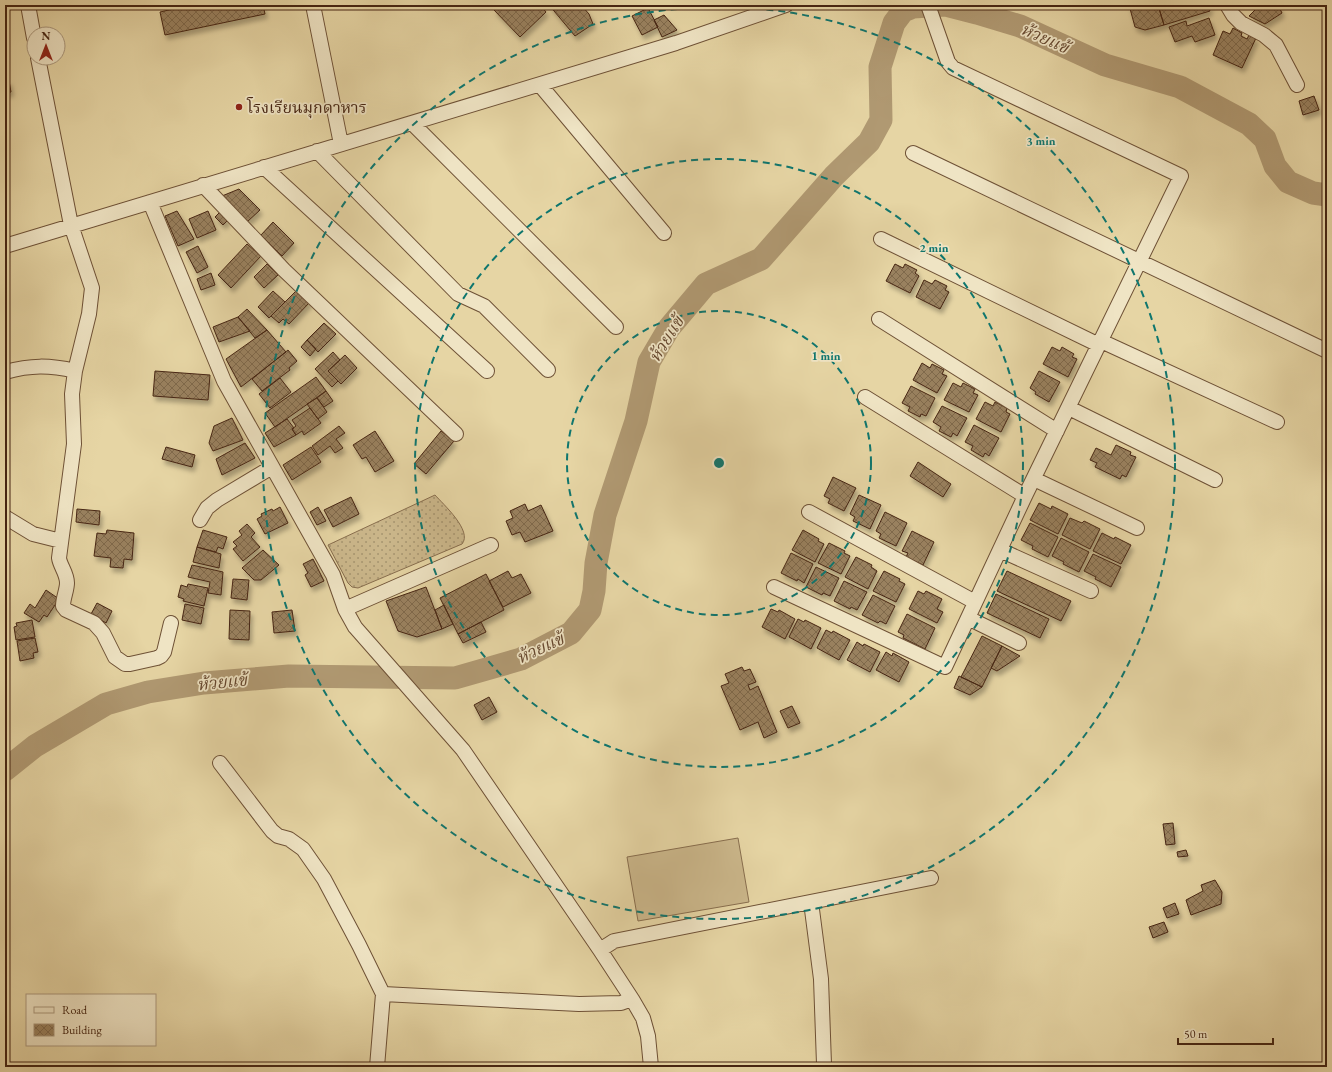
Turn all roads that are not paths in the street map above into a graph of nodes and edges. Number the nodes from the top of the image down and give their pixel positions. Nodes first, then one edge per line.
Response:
1 (28, 5) edge
2 (313, 5) edge
3 (786, 5) edge
4 (928, 5) edge
5 (1227, 5) edge
6 (32, 26) edge
7 (40, 66) edge
8 (540, 85) junction
9 (1297, 85) dead end
10 (412, 123) junction
11 (341, 144) junction
12 (317, 152) junction
13 (913, 153) dead end
14 (264, 167) junction
15 (203, 185) junction
16 (150, 202) junction
17 (71, 226) junction
18 (664, 233) dead end
19 (881, 239) dead end
20 (5, 246) edge
21 (1139, 262) junction
22 (879, 319) dead end
23 (616, 327) dead end
24 (1100, 343) junction
25 (1327, 351) edge
26 (548, 370) dead end
27 (75, 371) junction
28 (487, 371) dead end
29 (5, 372) edge
30 (865, 397) dead end
31 (1069, 408) junction
32 (1277, 422) dead end
33 (1057, 430) junction
34 (456, 434) dead end
35 (272, 467) junction
36 (1034, 479) junction
37 (1215, 480) dead end
38 (1025, 496) junction
39 (809, 512) dead end
40 (5, 517) edge
41 (200, 520) dead end
42 (1136, 528) dead end
43 (61, 541) junction
44 (492, 545) dead end
45 (1000, 550) junction
46 (774, 587) dead end
47 (1091, 591) dead end
48 (975, 602) junction
49 (345, 609) junction
50 (968, 618) junction
51 (171, 623) dead end
52 (1019, 643) dead end
53 (220, 763) dead end
54 (931, 878) dead end
55 (811, 902) junction
56 (600, 950) junction
57 (383, 994) junction
58 (632, 999) junction
59 (824, 1064) dead end
60 (377, 1067) edge
61 (651, 1067) edge

1 - 6 street
2 - 11 street
3 - 8 street
4 - 21 street
5 - 9 street
7 - 17 street
8 - 10 street
8 - 18 street
10 - 11 street
10 - 23 street
11 - 12 street
12 - 14 street
12 - 26 street
13 - 21 street
14 - 15 street
14 - 28 street
15 - 16 street
15 - 34 street
16 - 17 street
16 - 35 street
17 - 20 street
17 - 27 street
19 - 24 street
21 - 24 street
21 - 25 street
22 - 33 street
24 - 31 street
24 - 32 street
27 - 29 street
27 - 43 street
30 - 38 street
31 - 33 street
31 - 37 street
33 - 36 street
35 - 41 street
35 - 49 street
36 - 38 street
36 - 42 street
38 - 45 street
39 - 48 street
40 - 43 street
43 - 51 street
44 - 49 street
45 - 47 street
45 - 48 street
46 - 50 street
48 - 50 street
49 - 56 street
50 - 52 street
53 - 57 street
54 - 55 street
55 - 56 street
55 - 59 street
56 - 58 street
57 - 58 street
57 - 60 street
58 - 61 street

